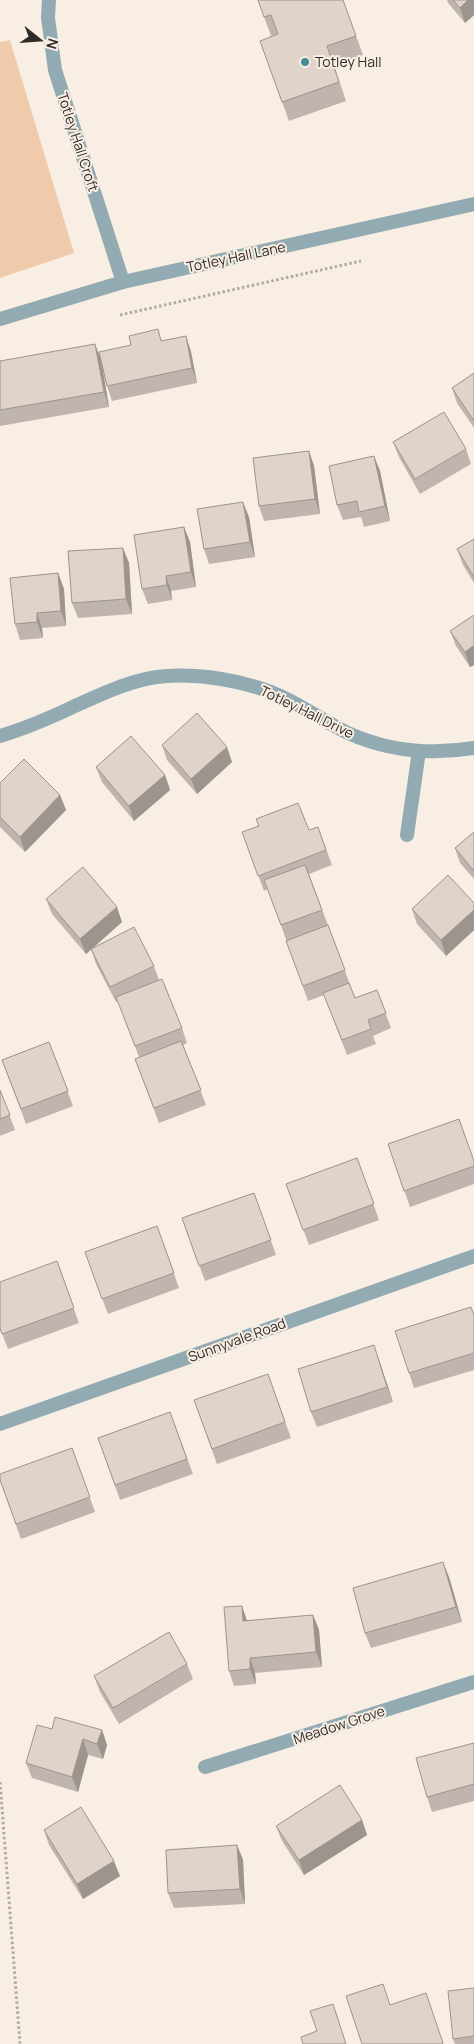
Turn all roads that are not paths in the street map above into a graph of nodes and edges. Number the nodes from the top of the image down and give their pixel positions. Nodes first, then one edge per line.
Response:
1 (49, 0) edge
2 (474, 204) edge
3 (123, 282) junction
4 (0, 319) edge
5 (0, 736) edge
6 (474, 748) edge
7 (419, 751) junction
8 (407, 835) dead end
9 (474, 1256) edge
10 (0, 1424) edge
11 (474, 1682) edge
12 (205, 1767) dead end

1 - 3 street, Totley Hall Croft
2 - 3 street, Totley Hall Lane
3 - 4 street, Totley Hall Lane
5 - 7 street, Totley Hall Drive
6 - 7 street, Totley Hall Drive
7 - 8 street
9 - 10 street, Sunnyvale Road
11 - 12 street, Meadow Grove

